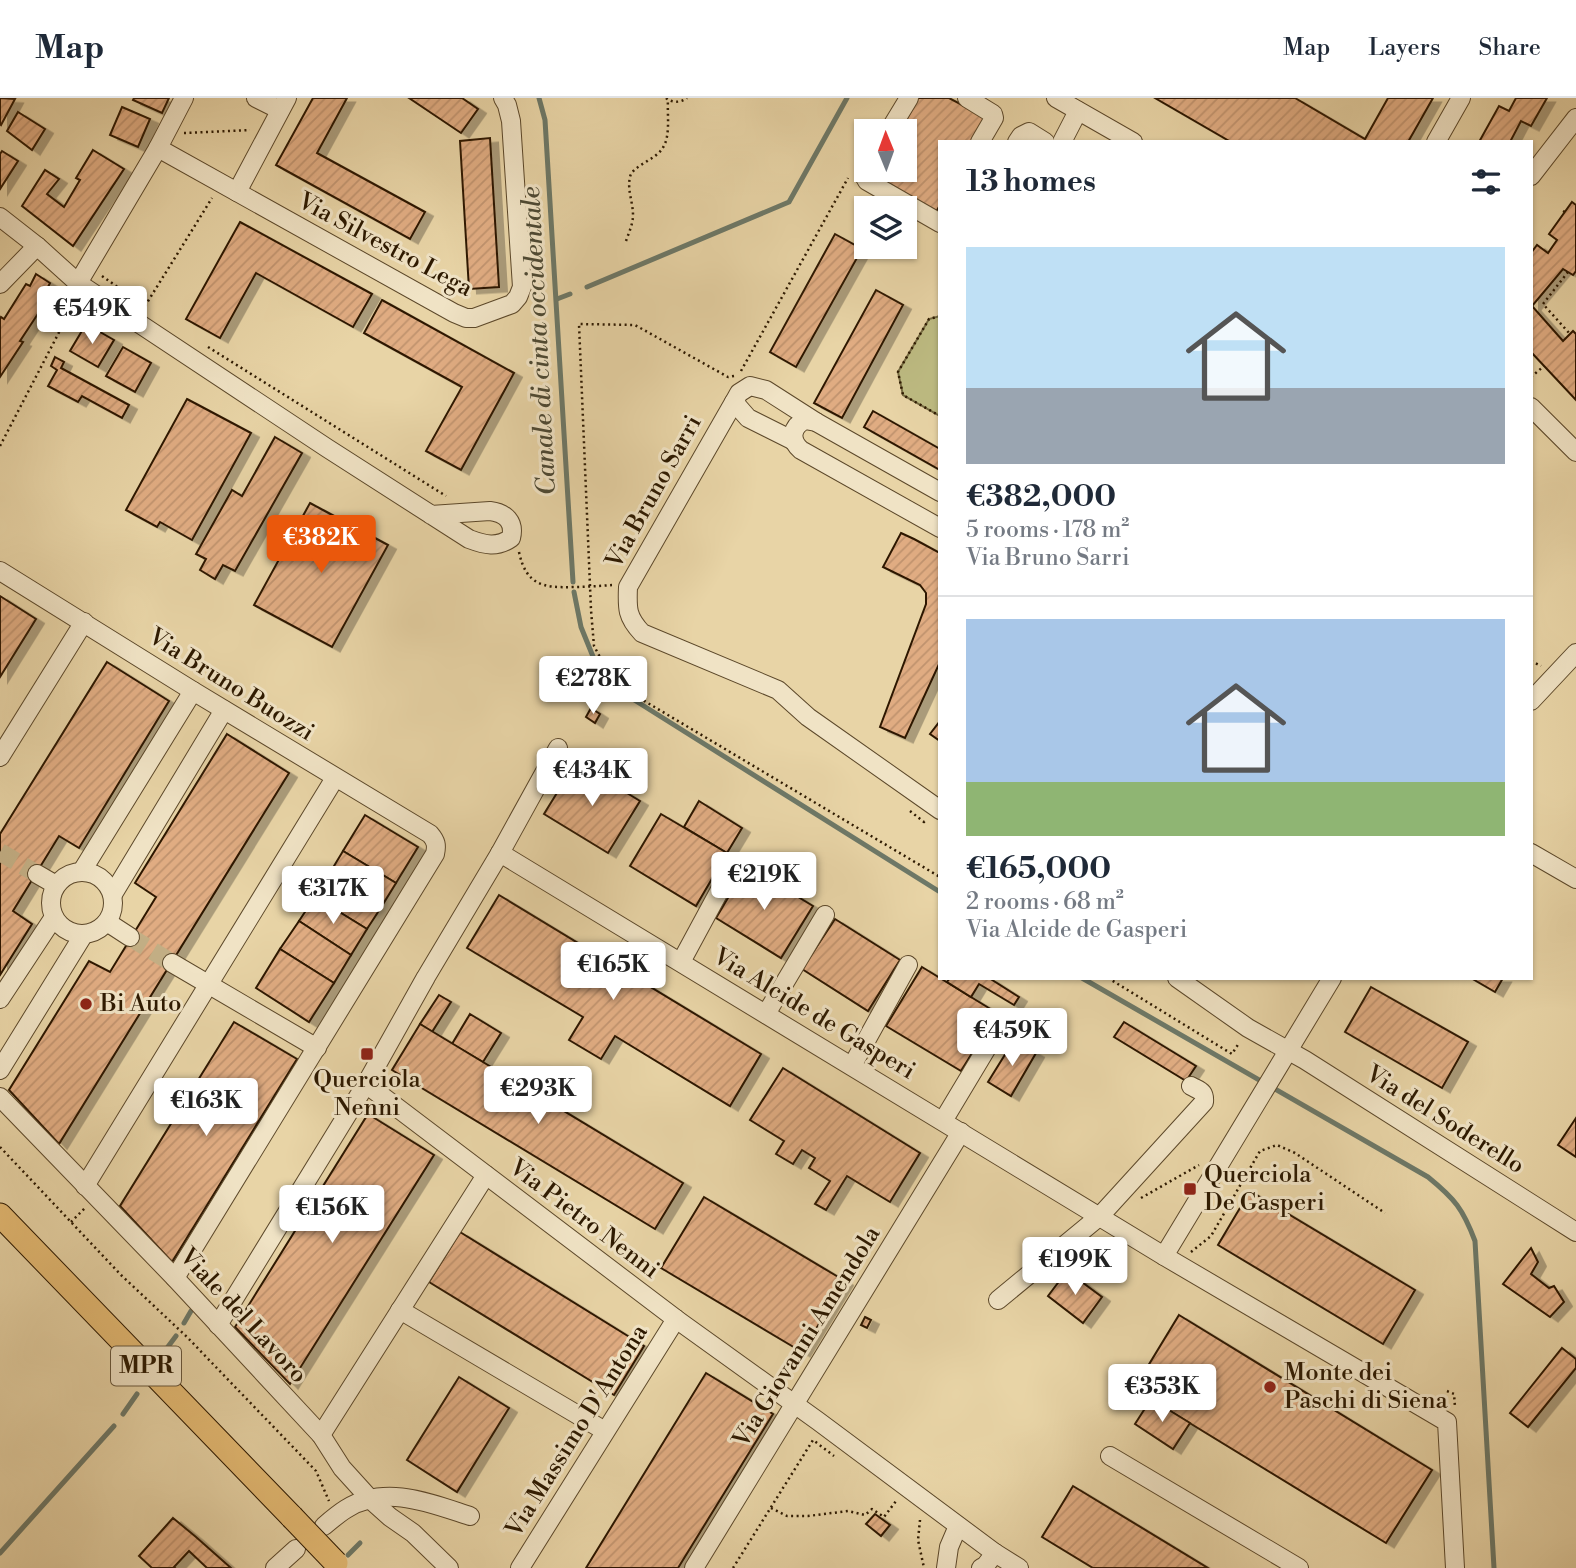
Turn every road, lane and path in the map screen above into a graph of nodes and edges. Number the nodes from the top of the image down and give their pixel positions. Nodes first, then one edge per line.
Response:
1 (184, 98) edge
2 (256, 98) edge
3 (502, 98) edge
4 (687, 98) edge
5 (909, 98) edge
6 (967, 98) edge
7 (1056, 98) edge
8 (1461, 98) edge
9 (667, 99) edge
10 (283, 104) edge
11 (1078, 111) junction
12 (1576, 118) edge
13 (896, 119) edge
14 (270, 130) junction
15 (981, 140) edge
16 (1018, 140) edge
17 (1042, 140) edge
18 (1063, 140) edge
19 (1129, 140) edge
20 (1437, 140) edge
21 (162, 141) junction
22 (854, 167) edge
23 (1533, 173) edge
24 (869, 182) edge
25 (229, 188) junction
26 (0, 217) edge
27 (938, 219) edge
28 (626, 241) dead end
29 (37, 246) junction
30 (89, 265) junction
31 (1569, 272) dead end
32 (78, 283) junction
33 (0, 284) edge
34 (122, 290) dead end
35 (145, 307) dead end
36 (938, 317) edge
37 (597, 324) dead end
38 (1570, 334) dead end
39 (204, 344) dead end
40 (1544, 366) dead end
41 (1533, 375) edge
42 (734, 402) junction
43 (1533, 409) edge
44 (938, 415) edge
45 (816, 422) junction
46 (794, 442) junction
47 (0, 446) edge
48 (1571, 448) edge
49 (1576, 458) edge
50 (938, 491) edge
51 (452, 500) dead end
52 (431, 515) dead end
53 (938, 527) edge
54 (520, 546) dead end
55 (0, 571) edge
56 (616, 585) dead end
57 (84, 622) junction
58 (1576, 653) edge
59 (193, 691) junction
60 (1533, 699) edge
61 (225, 710) junction
62 (558, 748) dead end
63 (0, 757) edge
64 (335, 778) junction
65 (903, 806) dead end
66 (938, 809) edge
67 (500, 853) junction
68 (1533, 854) edge
69 (734, 862) dead end
70 (82, 871) junction
71 (37, 874) tunnel mouth
72 (1576, 879) edge
73 (56, 886) junction
74 (113, 894) junction
75 (824, 915) dead end
76 (54, 917) junction
77 (107, 922) junction
78 (84, 934) junction
79 (130, 937) tunnel mouth
80 (681, 962) junction
81 (172, 963) tunnel mouth
82 (908, 965) dead end
83 (1111, 980) edge
84 (1180, 980) edge
85 (1331, 980) edge
86 (209, 985) junction
87 (0, 999) edge
88 (766, 1014) junction
89 (1248, 1028) junction
90 (995, 1036) dead end
91 (317, 1048) junction
92 (1288, 1050) junction
93 (852, 1066) junction
94 (0, 1070) edge
95 (366, 1084) junction
96 (1191, 1086) dead end
97 (0, 1097) edge
98 (943, 1121) junction
99 (961, 1132) junction
100 (0, 1147) edge
101 (1230, 1147) junction
102 (486, 1175) junction
103 (90, 1192) junction
104 (1139, 1199) dead end
105 (1385, 1213) dead end
106 (0, 1215) edge
107 (1100, 1216) junction
108 (71, 1222) junction
109 (1576, 1232) edge
110 (1164, 1256) junction
111 (175, 1278) junction
112 (998, 1300) dead end
113 (400, 1311) junction
114 (676, 1319) junction
115 (218, 1325) junction
116 (795, 1405) junction
117 (606, 1431) junction
118 (321, 1435) junction
119 (834, 1455) dead end
120 (1110, 1456) dead end
121 (371, 1500) junction
122 (897, 1500) dead end
123 (771, 1508) junction
124 (338, 1514) junction
125 (470, 1516) dead end
126 (921, 1518) dead end
127 (324, 1526) dead end
128 (958, 1526) junction
129 (296, 1549) dead end
130 (995, 1553) junction
131 (338, 1565) edge
132 (275, 1568) edge
133 (449, 1568) edge
134 (520, 1568) edge
135 (694, 1568) edge
136 (733, 1568) edge
137 (924, 1568) edge
138 (946, 1568) edge
139 (981, 1568) edge
140 (1019, 1568) edge
141 (1299, 1568) edge
142 (1455, 1568) edge

1 - 21 street
2 - 10 street
3 - 25 street, Via Silvestro Lega
4 - 9 path
5 - 13 street
6 - 15 street
7 - 11 street
8 - 20 street
9 - 28 path
10 - 14 street
11 - 18 street
11 - 19 street
12 - 23 street
14 - 21 path
14 - 25 street
16 - 17 street
21 - 25 street, Via Silvestro Lega
21 - 30 street
22 - 37 path
24 - 27 street
25 - 35 path
26 - 29 street
29 - 32 street
29 - 33 street
30 - 32 street
30 - 34 path
31 - 38 path
32 - 47 path
32 - 52 street
36 - 44 path
39 - 51 path
40 - 41 path
42 - 45 street
42 - 46 street
42 - 66 street, Via Bruno Sarri
43 - 48 street
45 - 46 street
45 - 50 street
46 - 53 street
48 - 49 street
54 - 56 path
55 - 57 street, Via Bruno Buozzi
57 - 59 street, Via Bruno Buozzi
57 - 63 street
58 - 60 street
59 - 61 street, Via Bruno Buozzi
59 - 70 street
61 - 64 street, Via Bruno Buozzi
61 - 74 street
62 - 67 street
64 - 86 street
64 - 91 street, Via Bruno Buozzi
65 - 66 path
67 - 80 street, Via Alcide de Gasperi
67 - 95 street
68 - 72 street
69 - 80 street
70 - 73 street
70 - 74 street
71 - 73 street
73 - 76 street
74 - 77 street
75 - 88 street
76 - 78 street
76 - 87 street
77 - 78 street
77 - 79 street
78 - 94 street
80 - 88 street, Via Alcide de Gasperi
81 - 86 street
82 - 93 street
83 - 89 path
84 - 89 street
85 - 92 street
86 - 91 street
86 - 103 street
88 - 93 street, Via Alcide de Gasperi
89 - 92 street
90 - 98 street
91 - 111 street
92 - 101 street
92 - 109 street, Via del Soderello
93 - 98 street, Via Alcide de Gasperi
95 - 102 street, Via Pietro Nenni
95 - 115 street
96 - 107 street
97 - 103 street, Viale del Lavoro
98 - 99 street, Via Alcide de Gasperi
99 - 107 street, Via Alcide de Gasperi
99 - 116 street, Via Giovanni Amendola
100 - 108 path
101 - 104 path
101 - 110 street
102 - 113 street
102 - 114 street, Via Pietro Nenni
103 - 108 path
103 - 111 street, Viale del Lavoro
105 - 110 path
106 - 131 main road, MPR, bridge
107 - 110 street, Via Alcide de Gasperi
107 - 112 street
108 - 124 path
110 - 142 street, Via Alcide de Gasperi
111 - 115 street, Viale del Lavoro
113 - 117 street
113 - 118 street
114 - 116 street, Via Pietro Nenni
114 - 117 street, Via Massimo D'Antona
115 - 118 street, Viale del Lavoro
116 - 128 street, Via Pietro Nenni
116 - 135 street, Via Giovanni Amendola
117 - 134 street, Via Massimo D'Antona
118 - 121 street, Viale del Lavoro
119 - 123 path
120 - 141 street
121 - 124 street
121 - 125 street
121 - 133 street, Viale del Lavoro
122 - 123 path
123 - 136 path
124 - 127 street
126 - 137 path
128 - 130 street, Via Pietro Nenni
128 - 138 street
129 - 132 street
130 - 139 street
130 - 140 street, Via Pietro Nenni

